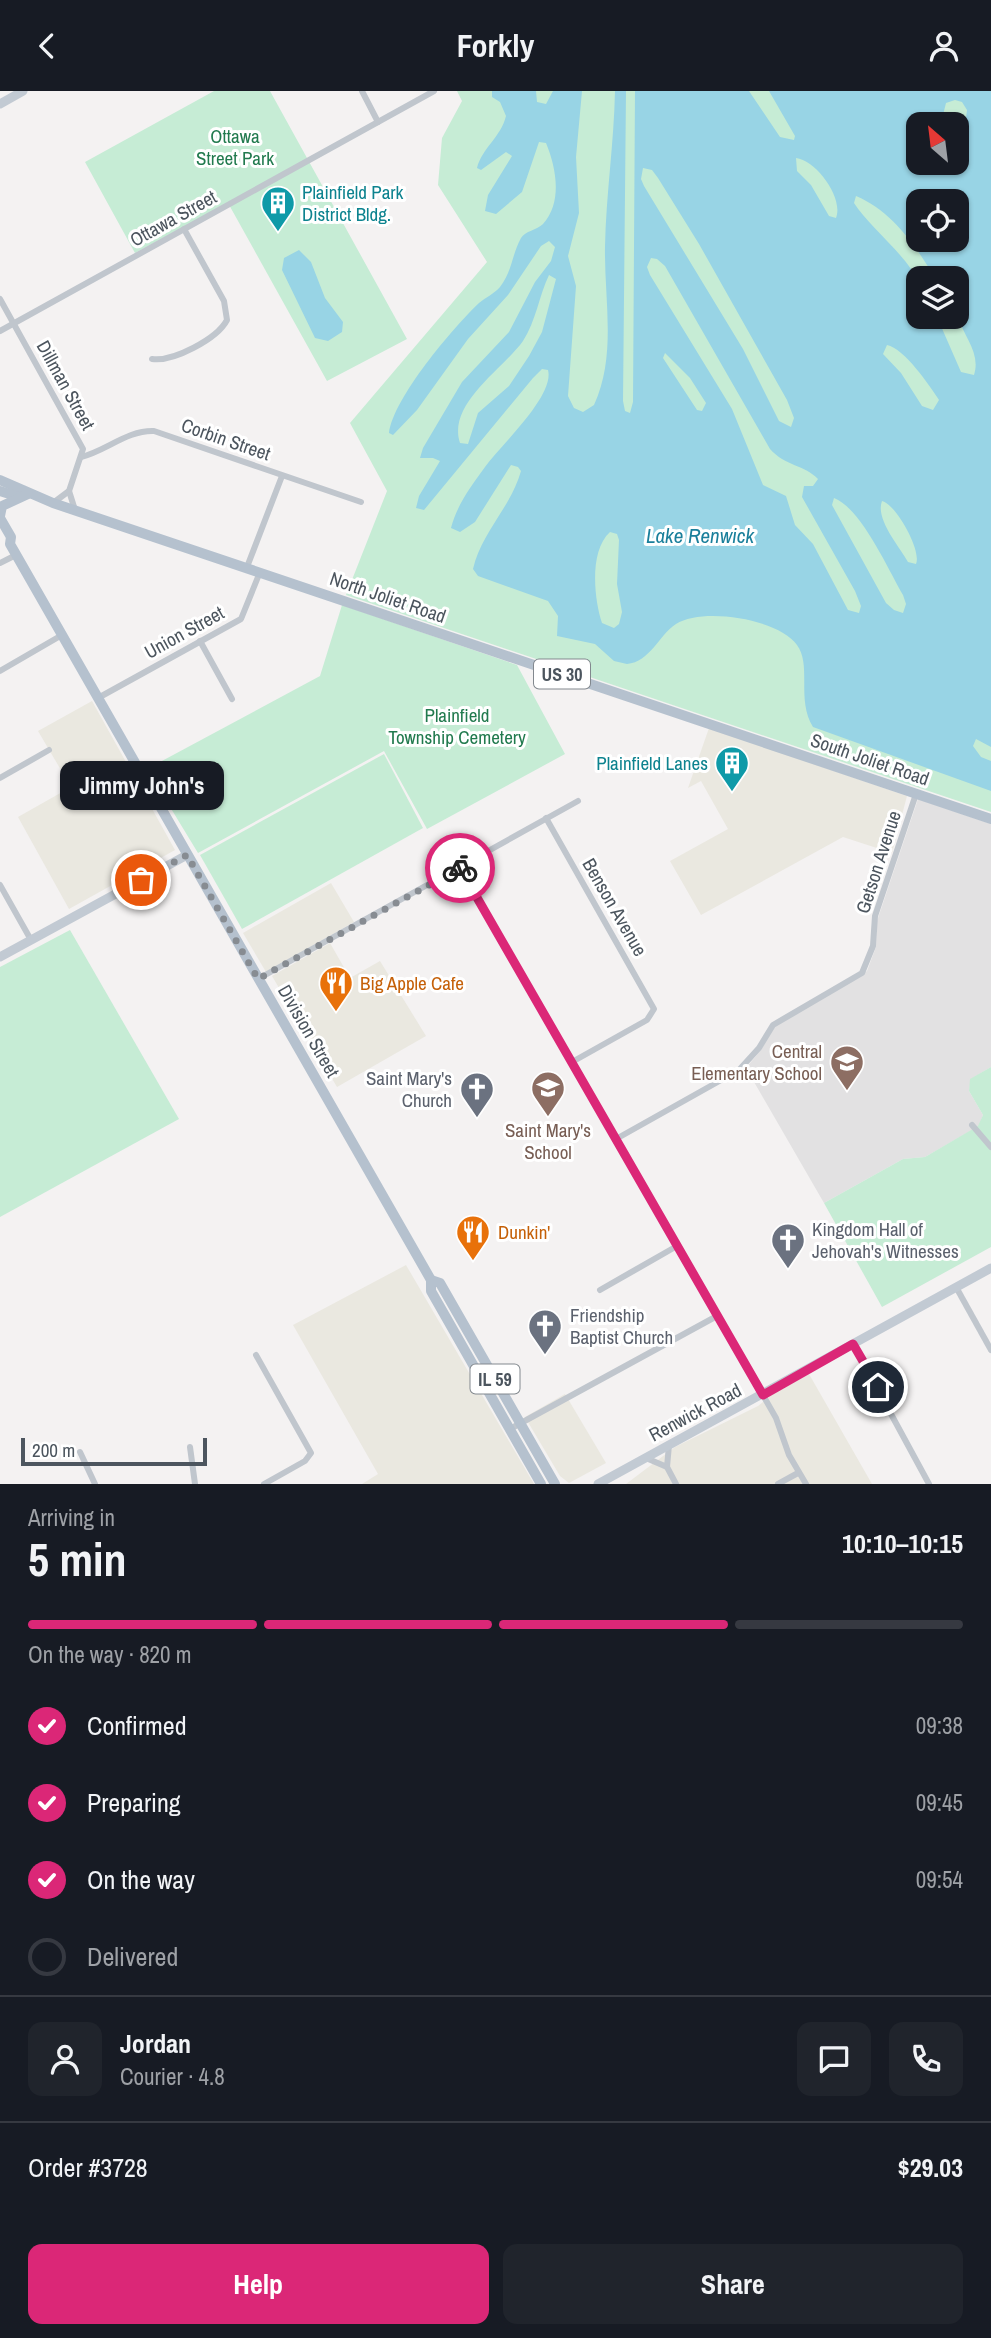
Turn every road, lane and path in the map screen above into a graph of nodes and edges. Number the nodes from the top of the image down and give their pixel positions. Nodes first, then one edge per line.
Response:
1 (23, 91) edge
2 (362, 91) edge
3 (434, 91) edge
4 (0, 104) edge
5 (378, 122) junction
6 (184, 229) junction
7 (0, 299) edge
8 (13, 324) junction
9 (0, 331) edge
10 (152, 359) dead end
11 (81, 457) junction
12 (282, 475) junction
13 (0, 481) edge
14 (0, 491) edge
15 (69, 491) junction
16 (24, 496) junction
17 (361, 502) dead end
18 (53, 503) junction
19 (75, 510) junction
20 (0, 517) edge
21 (0, 537) edge
22 (10, 544) junction
23 (16, 555) junction
24 (0, 563) edge
25 (247, 567) junction
26 (261, 571) junction
27 (62, 635) junction
28 (200, 641) junction
29 (0, 671) edge
30 (98, 698) junction
31 (232, 699) dead end
32 (737, 733) joint
33 (48, 750) dead end
34 (0, 778) edge
35 (916, 793) junction
36 (578, 801) dead end
37 (546, 818) junction
38 (991, 819) edge
39 (187, 855) junction
40 (460, 867) junction
41 (0, 885) edge
42 (31, 940) junction
43 (0, 957) edge
44 (258, 979) junction
45 (572, 1062) junction
46 (972, 1125) dead end
47 (616, 1139) junction
48 (991, 1147) edge
49 (677, 1246) junction
50 (991, 1268) edge
51 (431, 1280) junction
52 (956, 1287) junction
53 (600, 1290) dead end
54 (717, 1316) junction
55 (853, 1344) junction
56 (990, 1347) edge
57 (256, 1355) dead end
58 (763, 1395) junction
59 (521, 1424) junction
60 (510, 1429) junction
61 (669, 1445) junction
62 (190, 1447) dead end
63 (80, 1452) dead end
64 (646, 1458) junction
65 (667, 1467) junction
66 (798, 1473) junction
67 (95, 1484) edge
68 (195, 1484) edge
69 (264, 1484) edge
70 (541, 1484) edge
71 (555, 1484) edge
72 (598, 1484) edge
73 (676, 1484) edge
74 (778, 1484) edge
75 (806, 1484) edge
76 (929, 1484) edge

1 - 4 street
2 - 5 street
3 - 5 street, Ottawa Street
5 - 6 street, Ottawa Street
6 - 8 street, Ottawa Street
6 - 10 street
7 - 8 street, Dillman Street
8 - 9 street, Ottawa Street
8 - 11 street, Dillman Street
11 - 12 street, Corbin Street
11 - 15 street, Dillman Street
12 - 17 street, Corbin Street
12 - 25 street
13 - 16 main road, North Joliet Road / US 30
14 - 16 main road, North Joliet Road / US 30
15 - 18 street
15 - 19 street
16 - 18 main road, North Joliet Road / US 30
16 - 20 main road
18 - 19 main road, North Joliet Road / US 30
19 - 25 main road, North Joliet Road / US 30
20 - 22 main road, Division Street / IL 59
21 - 22 main road, Division Street / IL 59
22 - 23 main road, Division Street / IL 59
23 - 24 street
23 - 27 main road, Division Street / IL 59
25 - 26 main road, North Joliet Road / US 30
26 - 28 street, Union Street
26 - 32 main road, North Joliet Road / US 30
27 - 29 street
27 - 30 main road, Division Street / IL 59
28 - 30 street, Union Street
28 - 31 street
30 - 39 main road, Division Street / IL 59
32 - 35 main road, South Joliet Road / US 30
33 - 34 street
35 - 38 main road, South Joliet Road / US 30
35 - 47 street, Getson Avenue
36 - 37 street
37 - 40 street
37 - 45 street, Benson Avenue
39 - 42 street
39 - 44 main road, Division Street / IL 59
40 - 44 street
40 - 45 street
41 - 42 street
42 - 43 street
44 - 51 main road, Division Street / IL 59
45 - 47 street
46 - 48 street
47 - 49 street
49 - 53 street
49 - 54 street
50 - 52 street, Renwick Road
51 - 59 main road, Division Street / IL 59
51 - 60 main road, Division Street / IL 59
52 - 55 street, Renwick Road
52 - 56 street
54 - 58 street
54 - 59 street
55 - 58 street, Renwick Road
55 - 76 street
57 - 69 street
58 - 61 street, Renwick Road
58 - 66 street
59 - 60 street
59 - 71 main road, Division Street / IL 59
60 - 70 main road, Division Street / IL 59
61 - 64 street, Renwick Road
61 - 65 street
62 - 68 street
63 - 67 street
64 - 65 street
64 - 72 street, Renwick Road
65 - 73 street
66 - 74 street
66 - 75 street

